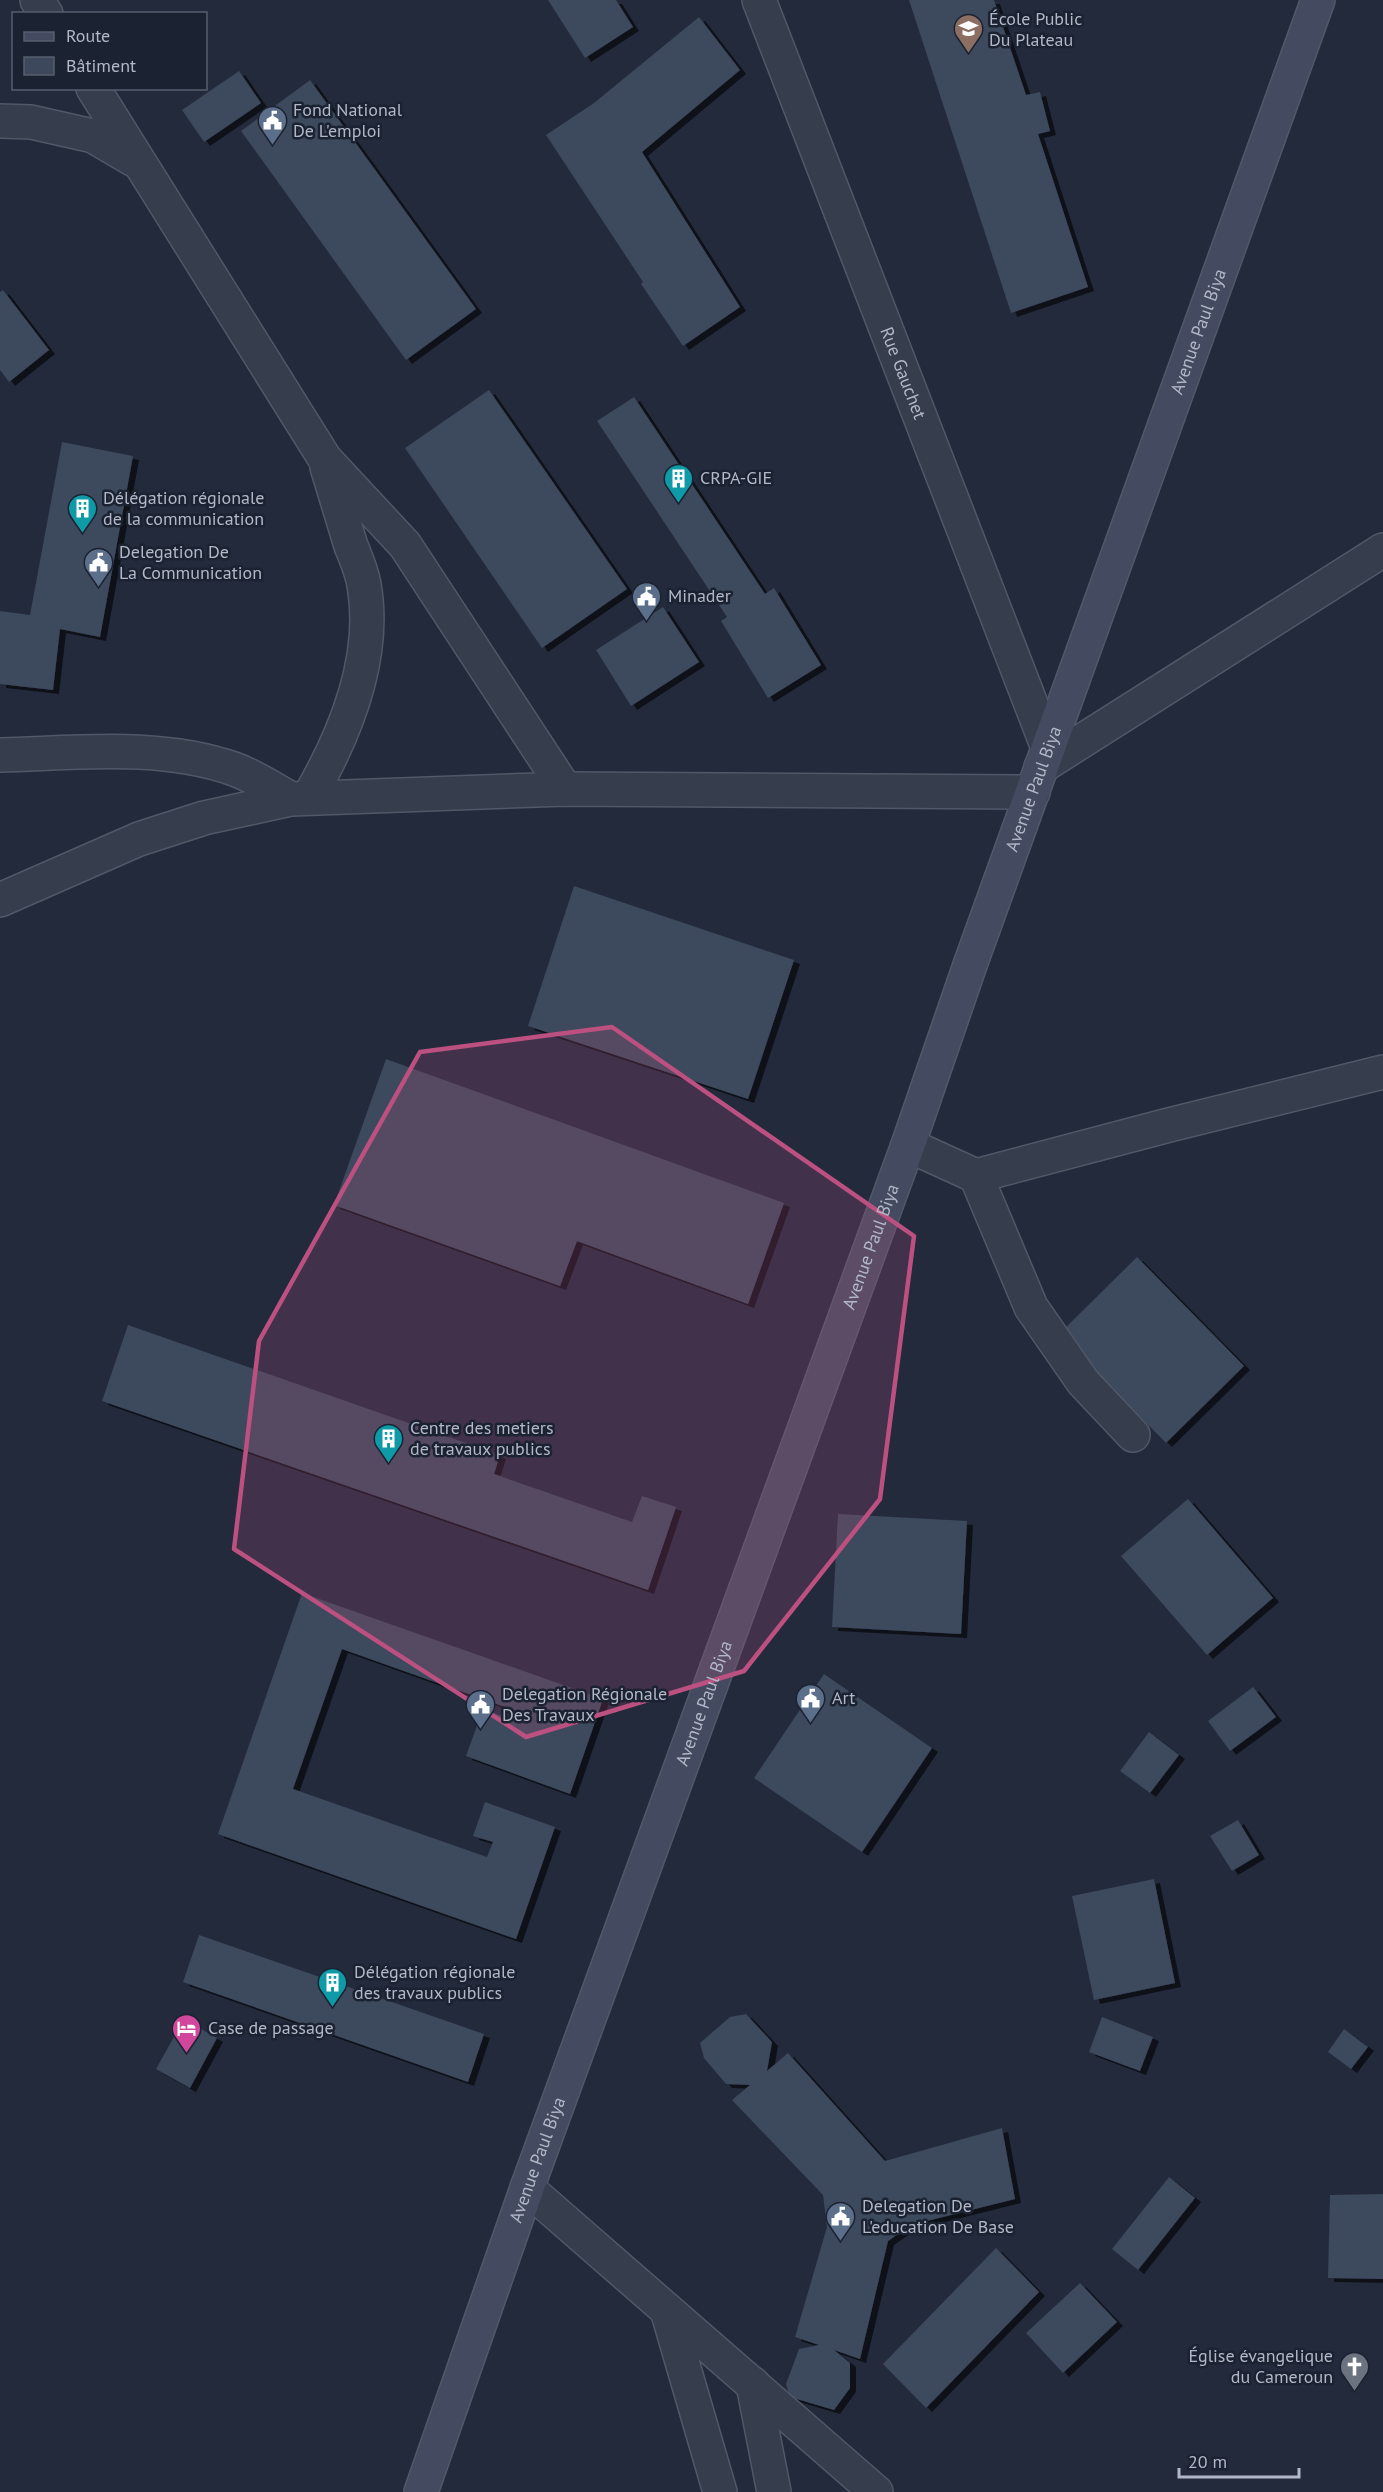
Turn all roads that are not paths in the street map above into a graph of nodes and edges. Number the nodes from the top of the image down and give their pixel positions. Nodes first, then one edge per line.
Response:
1 (759, 0) edge
2 (1318, 0) edge
3 (94, 90) edge
4 (0, 121) edge
5 (140, 164) junction
6 (325, 459) junction
7 (1383, 549) edge
8 (0, 755) edge
9 (1041, 769) junction
10 (565, 789) junction
11 (300, 798) junction
12 (0, 900) edge
13 (1383, 1072) edge
14 (908, 1145) junction
15 (976, 1176) junction
16 (1133, 1435) dead end
17 (527, 2188) junction
18 (667, 2310) junction
19 (753, 2384) junction
20 (421, 2492) edge
21 (720, 2492) edge
22 (774, 2492) edge
23 (876, 2492) edge

1 - 9 street, Rue Gauchet
2 - 9 main road, Avenue Paul Biya
3 - 5 street
4 - 5 street
5 - 6 street
6 - 10 street
6 - 11 street
7 - 9 street
8 - 11 street
9 - 10 street
9 - 14 main road, Avenue Paul Biya
10 - 11 street
11 - 12 street
13 - 15 street
14 - 15 street
14 - 17 main road, Avenue Paul Biya
15 - 16 street
17 - 18 street
17 - 20 main road, Avenue Paul Biya
18 - 19 street
18 - 21 street
19 - 22 street
19 - 23 street

